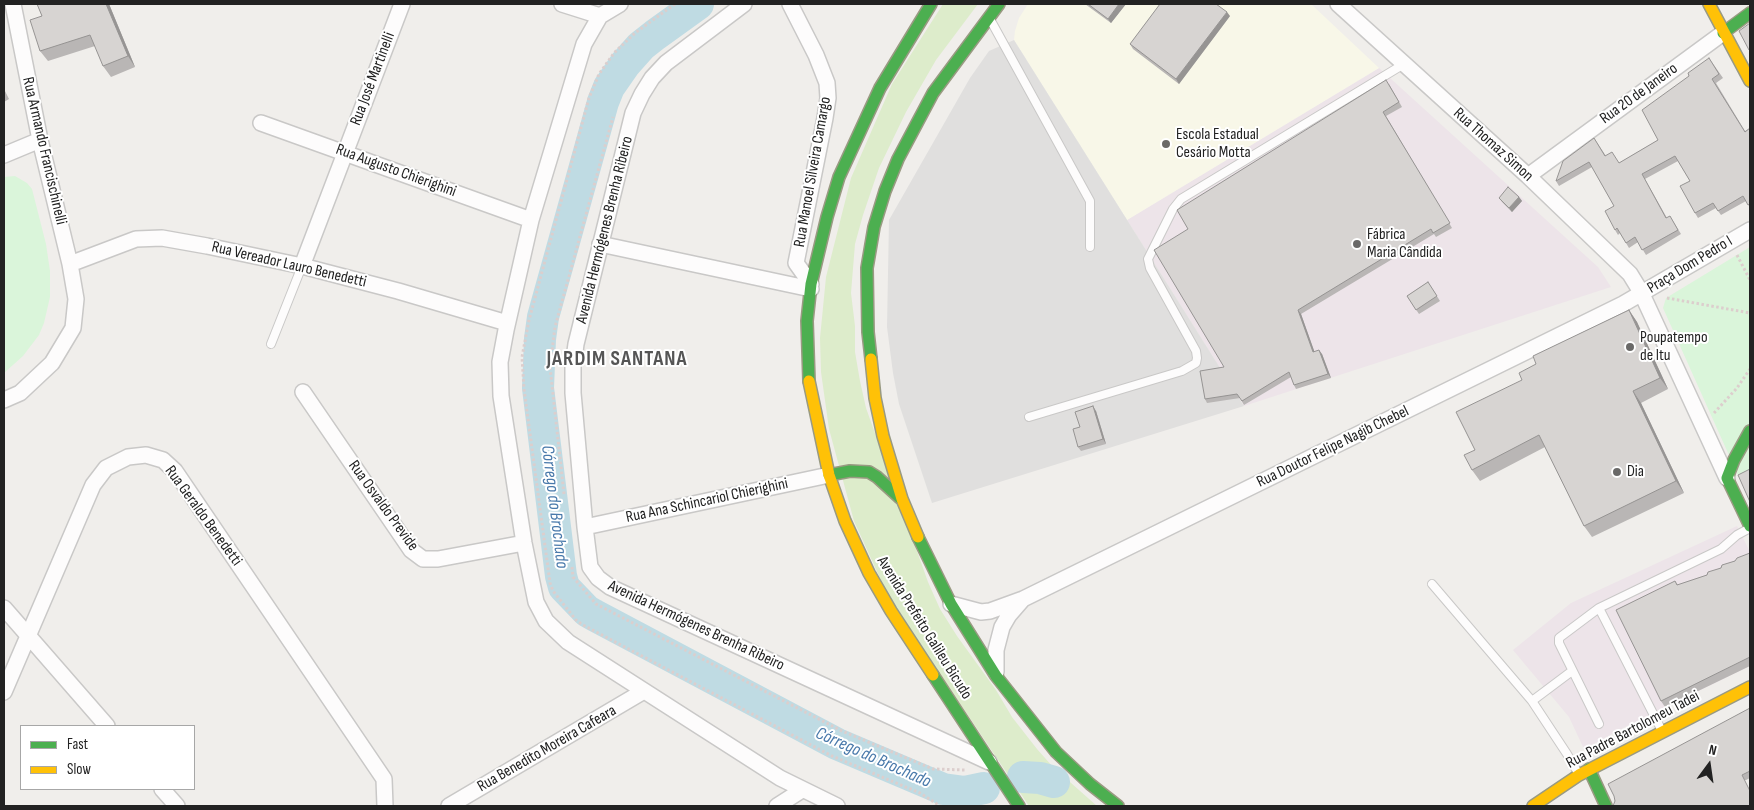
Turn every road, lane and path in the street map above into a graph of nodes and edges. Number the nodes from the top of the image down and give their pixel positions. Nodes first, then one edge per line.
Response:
1 (13, 4) edge
2 (402, 4) edge
3 (562, 4) edge
4 (620, 4) edge
5 (675, 4) edge
6 (744, 4) edge
7 (790, 4) edge
8 (931, 4) edge
9 (999, 4) edge
10 (1338, 4) edge
11 (1709, 4) edge
12 (1750, 13) edge
13 (600, 16) junction
14 (989, 17) junction
15 (1723, 33) junction
16 (1404, 64) junction
17 (1750, 81) edge
18 (615, 109) dead end
19 (261, 122) dead end
20 (40, 140) junction
21 (344, 153) junction
22 (4, 155) edge
23 (1528, 176) junction
24 (531, 220) junction
25 (1750, 230) edge
26 (1730, 241) junction
27 (600, 244) junction
28 (1090, 247) dead end
29 (70, 264) junction
30 (302, 266) junction
31 (1750, 280) edge
32 (1658, 283) junction
33 (811, 286) junction
34 (1642, 292) junction
35 (1750, 314) edge
36 (507, 324) junction
37 (271, 344) dead end
38 (1750, 369) edge
39 (303, 392) dead end
40 (4, 400) edge
41 (1029, 417) dead end
42 (1703, 427) junction
43 (1750, 431) edge
44 (829, 475) junction
45 (1727, 478) junction
46 (902, 499) junction
47 (564, 500) dead end
48 (584, 527) junction
49 (1750, 527) edge
50 (524, 543) junction
51 (571, 558) dead end
52 (1432, 584) dead end
53 (1023, 599) junction
54 (951, 604) junction
55 (4, 608) edge
56 (1599, 608) junction
57 (28, 635) junction
58 (1572, 671) junction
59 (996, 676) junction
60 (1750, 687) edge
61 (644, 691) junction
62 (4, 692) edge
63 (1532, 701) junction
64 (1599, 724) dead end
65 (106, 725) edge
66 (1662, 732) junction
67 (989, 762) junction
68 (1589, 770) junction
69 (969, 772) dead end
70 (1578, 775) junction
71 (163, 790) edge
72 (802, 790) junction
73 (177, 806) edge
74 (384, 806) edge
75 (449, 806) edge
76 (777, 806) edge
77 (837, 806) edge
78 (940, 806) edge
79 (1019, 806) edge
80 (1118, 806) edge
81 (1533, 806) edge
82 (1606, 806) edge

1 - 20 street, Rua Armando Francischinelli
2 - 21 street, Rua José Martinelli
3 - 13 street
4 - 13 street
5 - 78 path
6 - 27 street, Avenida Hermógenes Brenha Ribeiro
7 - 33 street, Rua Manoel Silveira Camargo
8 - 33 main road, Avenida Prefeito Galileu Bicudo
9 - 14 main road
10 - 16 street, Rua Thomaz Simon
11 - 15 main road
12 - 15 main road, Rua 20 de Janeiro
13 - 24 street
14 - 28 lane
14 - 46 main road
15 - 17 main road
15 - 23 street, Rua 20 de Janeiro
16 - 23 street, Rua Thomaz Simon
16 - 41 lane
18 - 47 path
19 - 21 street, Rua Augusto Chierighini
20 - 22 street
20 - 29 street, Rua Armando Francischinelli
21 - 24 street, Rua Augusto Chierighini
21 - 30 street, Rua José Martinelli
23 - 34 street, Rua Thomaz Simon
24 - 36 street
25 - 26 street, Praça Dom Pedro I
26 - 31 path
26 - 32 street, Praça Dom Pedro I
27 - 33 street
27 - 48 street, Avenida Hermógenes Brenha Ribeiro
29 - 30 street, Rua Vereador Lauro Benedetti
29 - 40 street, Rua Armando Francischinelli
30 - 36 street, Rua Vereador Lauro Benedetti
30 - 37 lane
32 - 34 street, Praça Dom Pedro I
32 - 35 path
33 - 44 main road, Avenida Prefeito Galileu Bicudo
34 - 42 street, Praça Dom Pedro I
34 - 53 street, Rua Doutor Felipe Nagib Chebel
36 - 50 street
38 - 42 path
39 - 50 street, Rua Osvaldo Previde
42 - 45 street, Praça Dom Pedro I
43 - 45 main road
44 - 46 main road
44 - 48 street, Rua Ana Schincariol Chierighini
44 - 67 main road, Avenida Prefeito Galileu Bicudo
45 - 49 main road
46 - 54 main road
48 - 67 street, Avenida Hermógenes Brenha Ribeiro
49 - 56 lane
50 - 61 street
51 - 69 path
52 - 63 lane
53 - 54 street, Rua Doutor Felipe Nagib Chebel
53 - 59 street, Rua Doutor Felipe Nagib Chebel
54 - 59 main road
55 - 57 street
56 - 58 lane
56 - 66 lane
57 - 62 street, Rua Geraldo Benedetti
57 - 65 street
57 - 74 street, Rua Geraldo Benedetti
58 - 63 lane
58 - 64 lane
59 - 80 main road
60 - 66 main road, Rua Padre Bartolomeu Tadei
61 - 72 street
61 - 75 street, Rua Benedito Moreira Cafeara
63 - 70 lane
66 - 68 main road, Rua Padre Bartolomeu Tadei
67 - 79 main road, Avenida Prefeito Galileu Bicudo
68 - 70 main road, Rua Padre Bartolomeu Tadei
68 - 82 main road
70 - 81 main road, Rua Padre Bartolomeu Tadei
71 - 73 street
72 - 76 street
72 - 77 street

